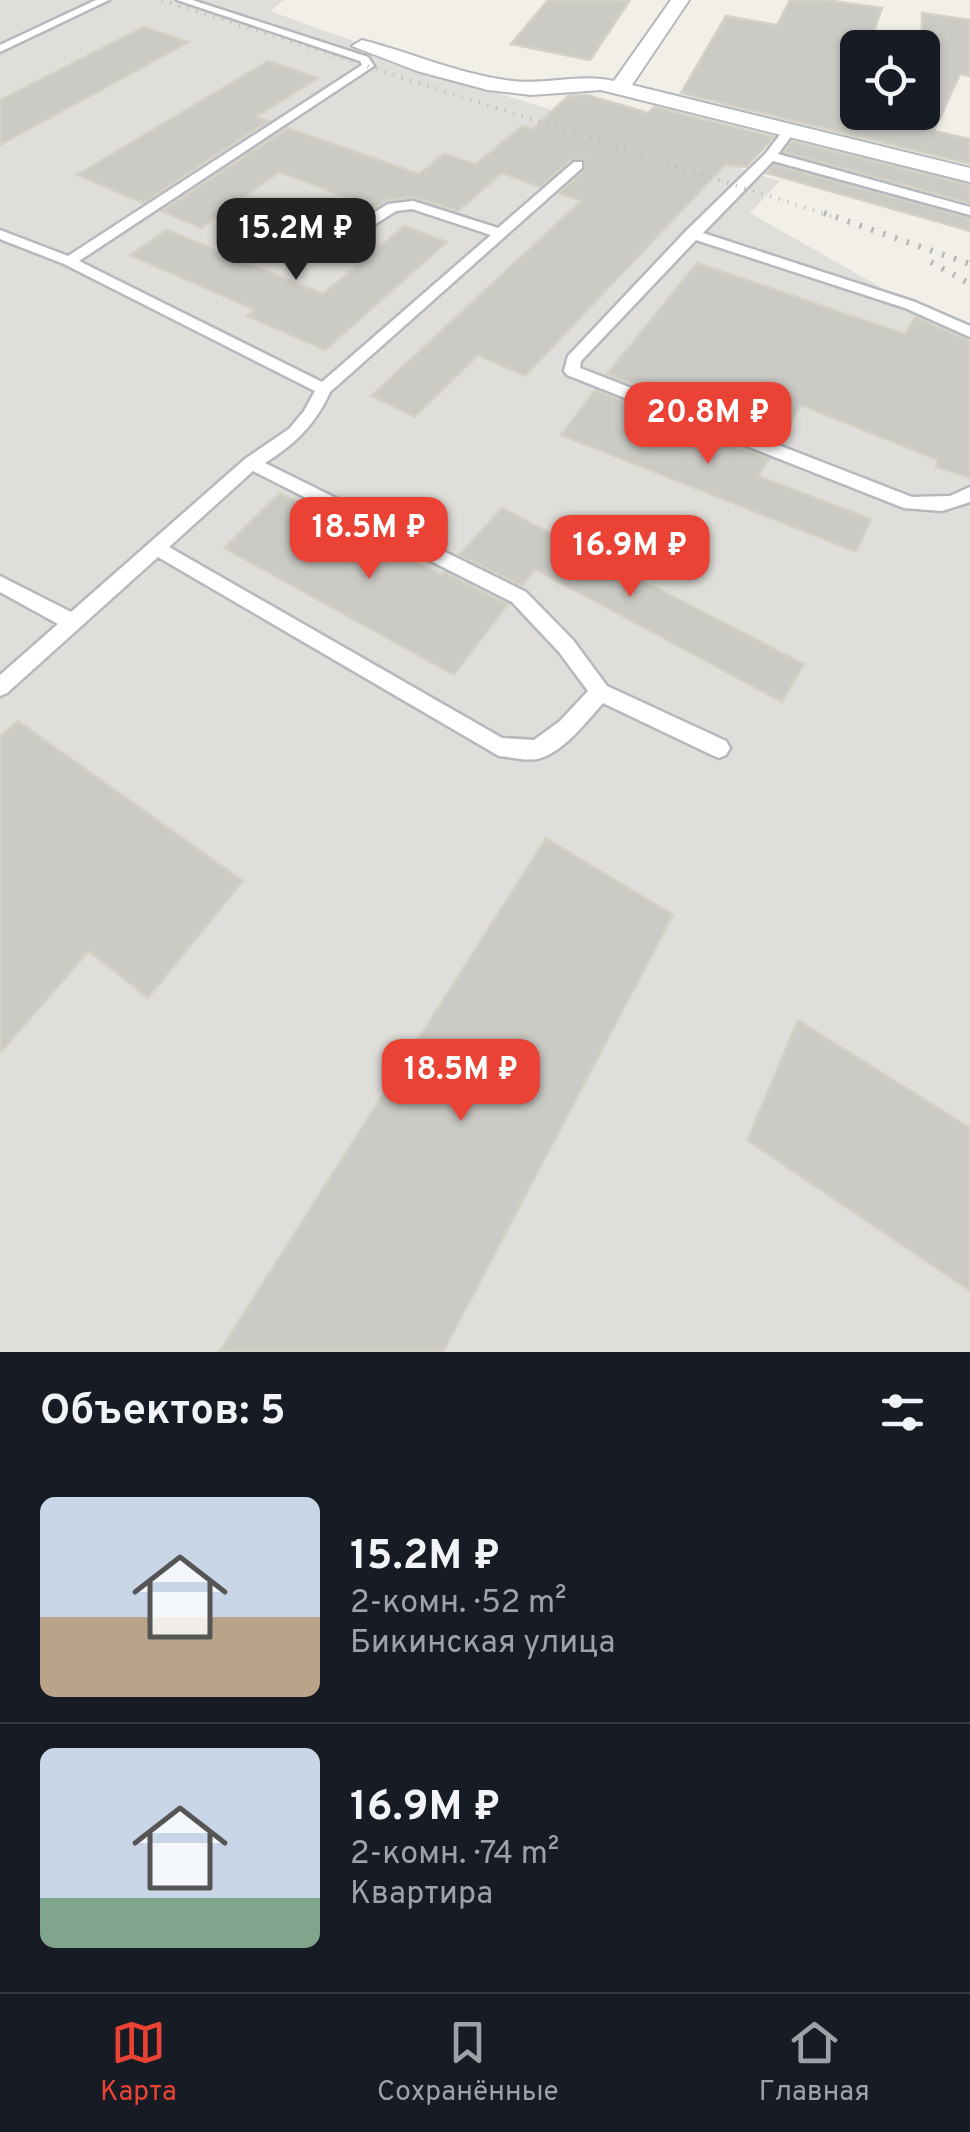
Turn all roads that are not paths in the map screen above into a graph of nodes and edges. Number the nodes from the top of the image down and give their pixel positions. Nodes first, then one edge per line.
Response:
1 (104, 0) edge
2 (182, 0) edge
3 (680, 0) edge
4 (362, 46) dead end
5 (0, 49) edge
6 (618, 90) junction
7 (789, 131) junction
8 (770, 156) junction
9 (578, 165) dead end
10 (970, 175) edge
11 (970, 210) edge
12 (0, 234) edge
13 (503, 234) junction
14 (691, 234) junction
15 (328, 248) dead end
16 (69, 261) junction
17 (970, 332) edge
18 (324, 388) junction
19 (251, 463) junction
20 (970, 492) edge
21 (154, 547) junction
22 (0, 584) edge
23 (72, 622) junction
24 (0, 687) edge
25 (600, 692) junction
26 (720, 748) dead end

1 - 5 lane
2 - 16 lane
3 - 6 street
4 - 6 street
6 - 7 street
7 - 8 lane
7 - 10 street
8 - 11 lane
8 - 14 lane
9 - 13 lane
12 - 16 lane
13 - 15 lane
13 - 18 lane
14 - 17 lane
14 - 20 lane
16 - 18 lane
18 - 19 lane
19 - 21 lane
19 - 25 lane
21 - 23 lane
21 - 25 lane
22 - 23 lane
23 - 24 lane
25 - 26 lane

